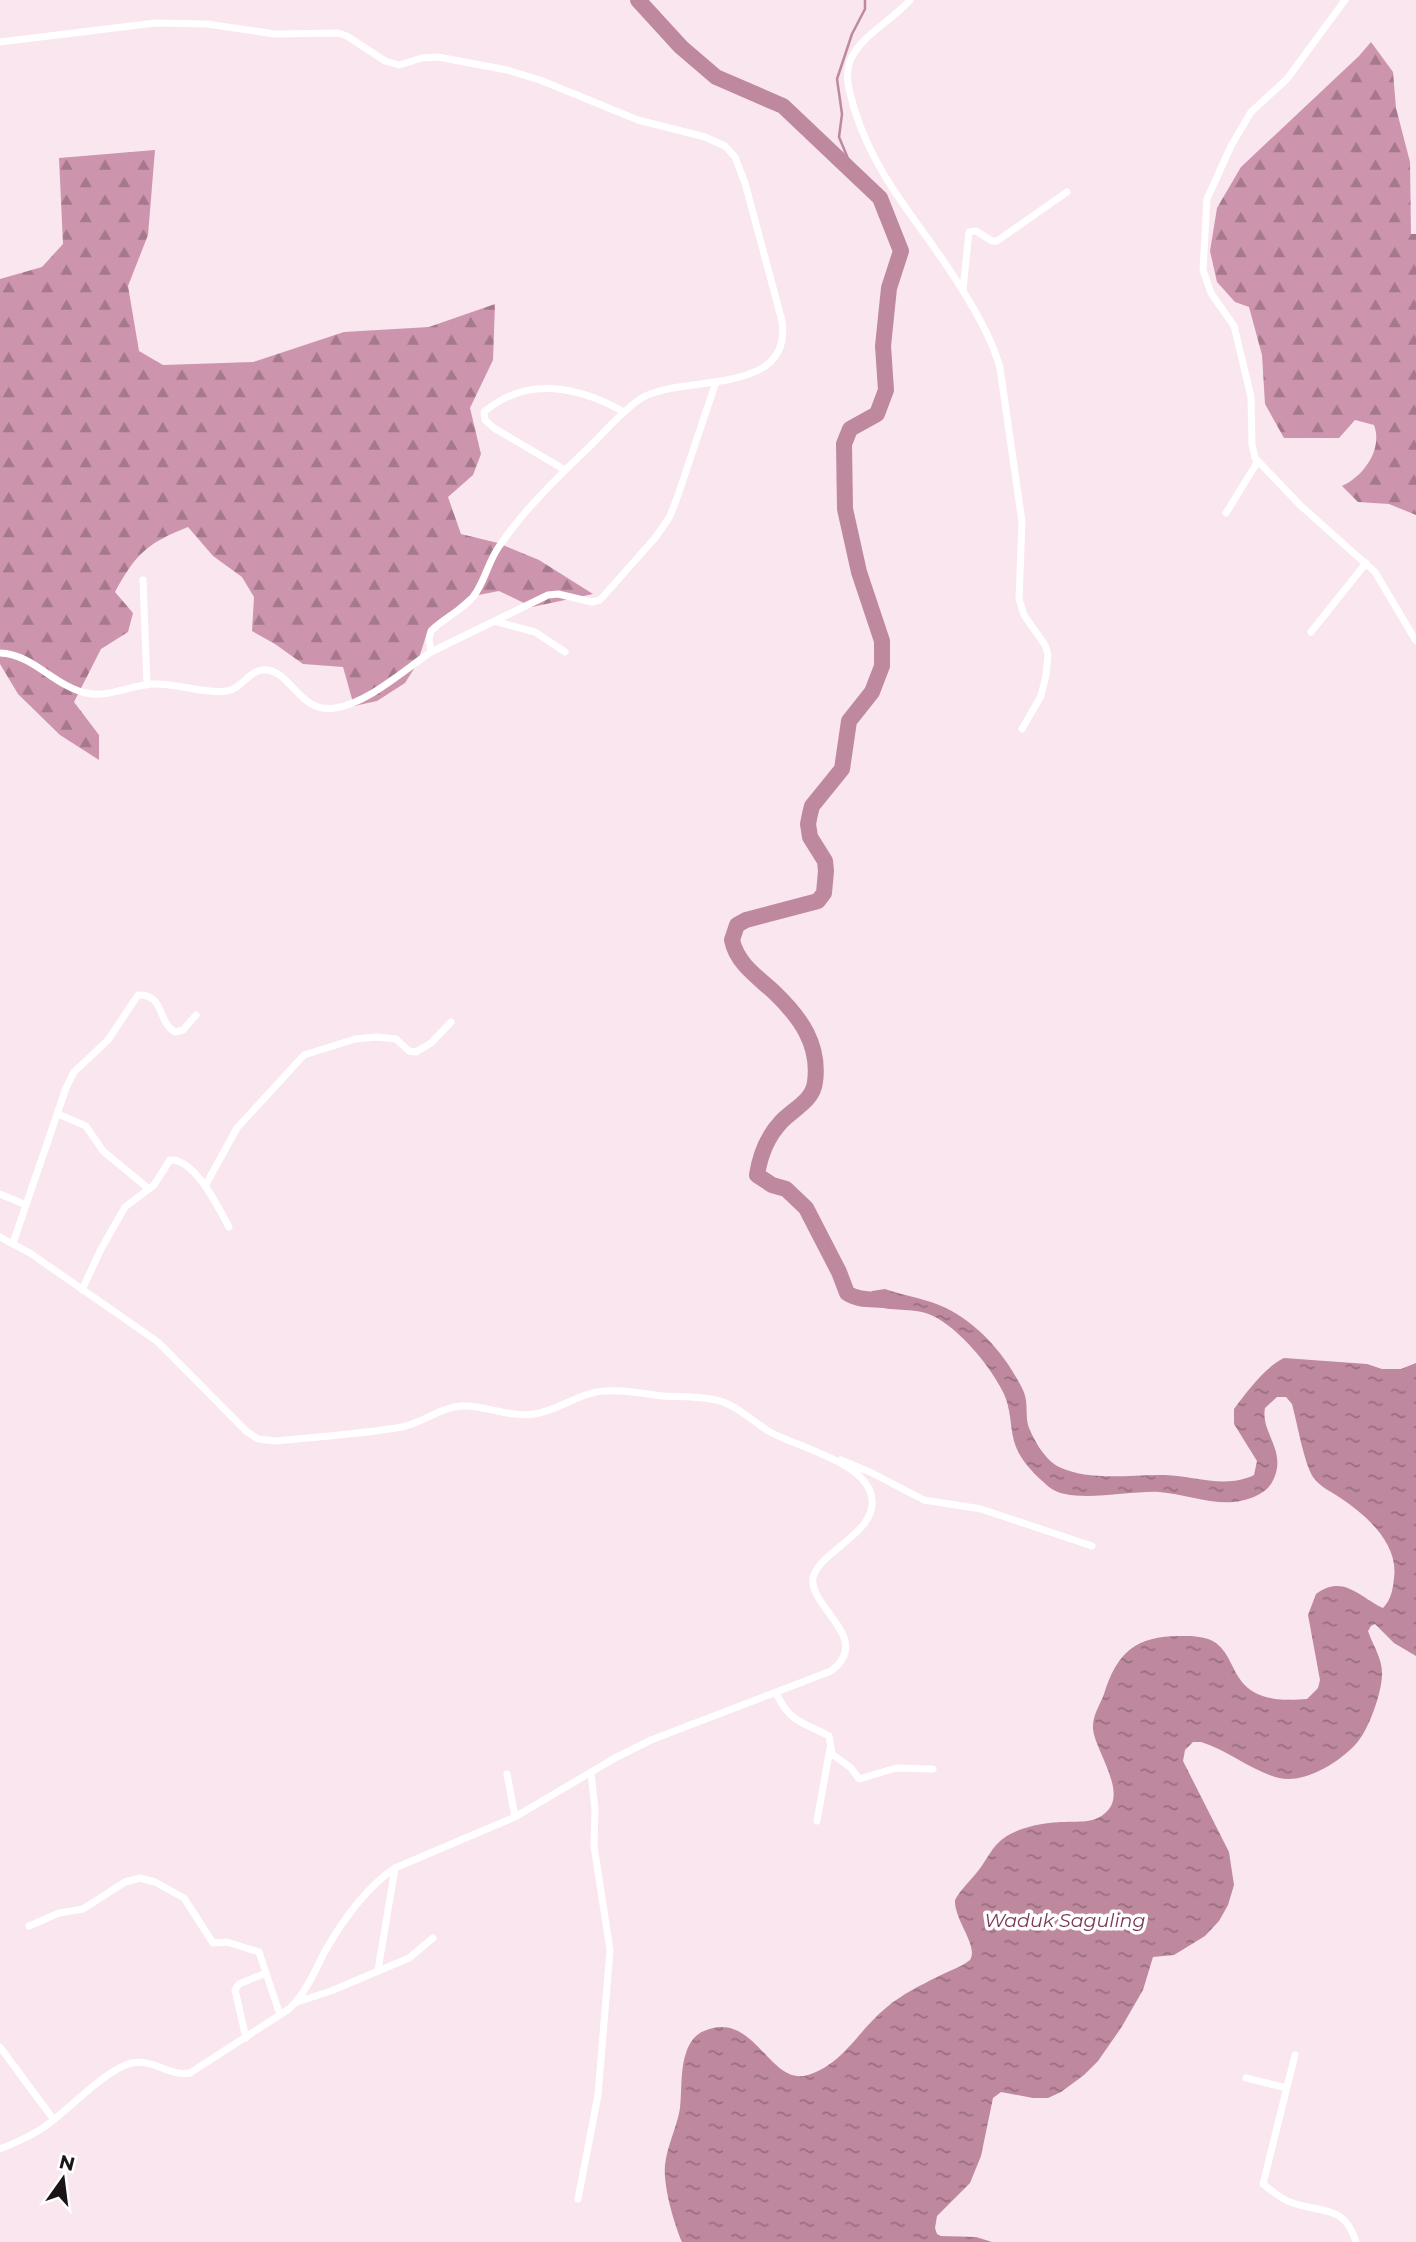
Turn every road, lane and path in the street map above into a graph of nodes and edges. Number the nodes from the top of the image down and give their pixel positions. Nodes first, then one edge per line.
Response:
1 (909, 0) edge
2 (1345, 0) edge
3 (0, 42) edge
4 (1067, 192) dead end
5 (962, 290) junction
6 (716, 383) junction
7 (624, 412) junction
8 (1258, 461) junction
9 (565, 470) junction
10 (1226, 513) dead end
11 (1366, 563) junction
12 (143, 580) dead end
13 (493, 621) junction
14 (1311, 632) dead end
15 (1416, 641) edge
16 (431, 652) junction
17 (565, 652) dead end
18 (0, 653) edge
19 (147, 685) junction
20 (1022, 729) dead end
21 (196, 1015) dead end
22 (451, 1022) dead end
23 (58, 1114) junction
24 (205, 1186) junction
25 (149, 1189) junction
26 (0, 1194) edge
27 (26, 1205) junction
28 (229, 1227) dead end
29 (0, 1237) edge
30 (13, 1243) junction
31 (82, 1290) junction
32 (830, 1457) junction
33 (1092, 1546) dead end
34 (776, 1693) junction
35 (831, 1748) junction
36 (933, 1769) dead end
37 (591, 1773) junction
38 (507, 1774) dead end
39 (515, 1817) junction
40 (817, 1821) dead end
41 (395, 1868) junction
42 (29, 1926) dead end
43 (433, 1938) dead end
44 (378, 1970) junction
45 (266, 1973) junction
46 (296, 2002) junction
47 (280, 2015) junction
48 (246, 2038) junction
49 (0, 2047) edge
50 (1295, 2054) dead end
51 (1246, 2078) dead end
52 (1287, 2088) junction
53 (54, 2120) junction
54 (0, 2149) edge
55 (578, 2199) dead end
56 (1356, 2242) edge

1 - 5 street
2 - 8 street
3 - 6 street
4 - 5 street
5 - 20 street
6 - 7 street
6 - 13 street
7 - 9 street
7 - 9 street
8 - 10 street
8 - 11 street
9 - 16 street
11 - 14 street
11 - 15 street
12 - 19 street
13 - 16 street
13 - 17 street
16 - 19 street
18 - 19 street
21 - 23 street
22 - 24 street
23 - 25 street
23 - 27 street
24 - 25 street
24 - 28 street
25 - 31 street
26 - 27 street
27 - 30 street
29 - 30 street
30 - 31 street
31 - 32 street
32 - 33 street
32 - 34 street
34 - 35 street
34 - 37 street
35 - 36 street
35 - 40 street
37 - 39 street
37 - 55 street
38 - 39 street
39 - 41 street
41 - 44 street
41 - 46 street
42 - 45 street
43 - 44 street
44 - 46 street
45 - 47 street
45 - 48 street
46 - 47 street
47 - 48 street
48 - 53 street
49 - 53 street
50 - 52 street
51 - 52 street
52 - 56 street
53 - 54 street

